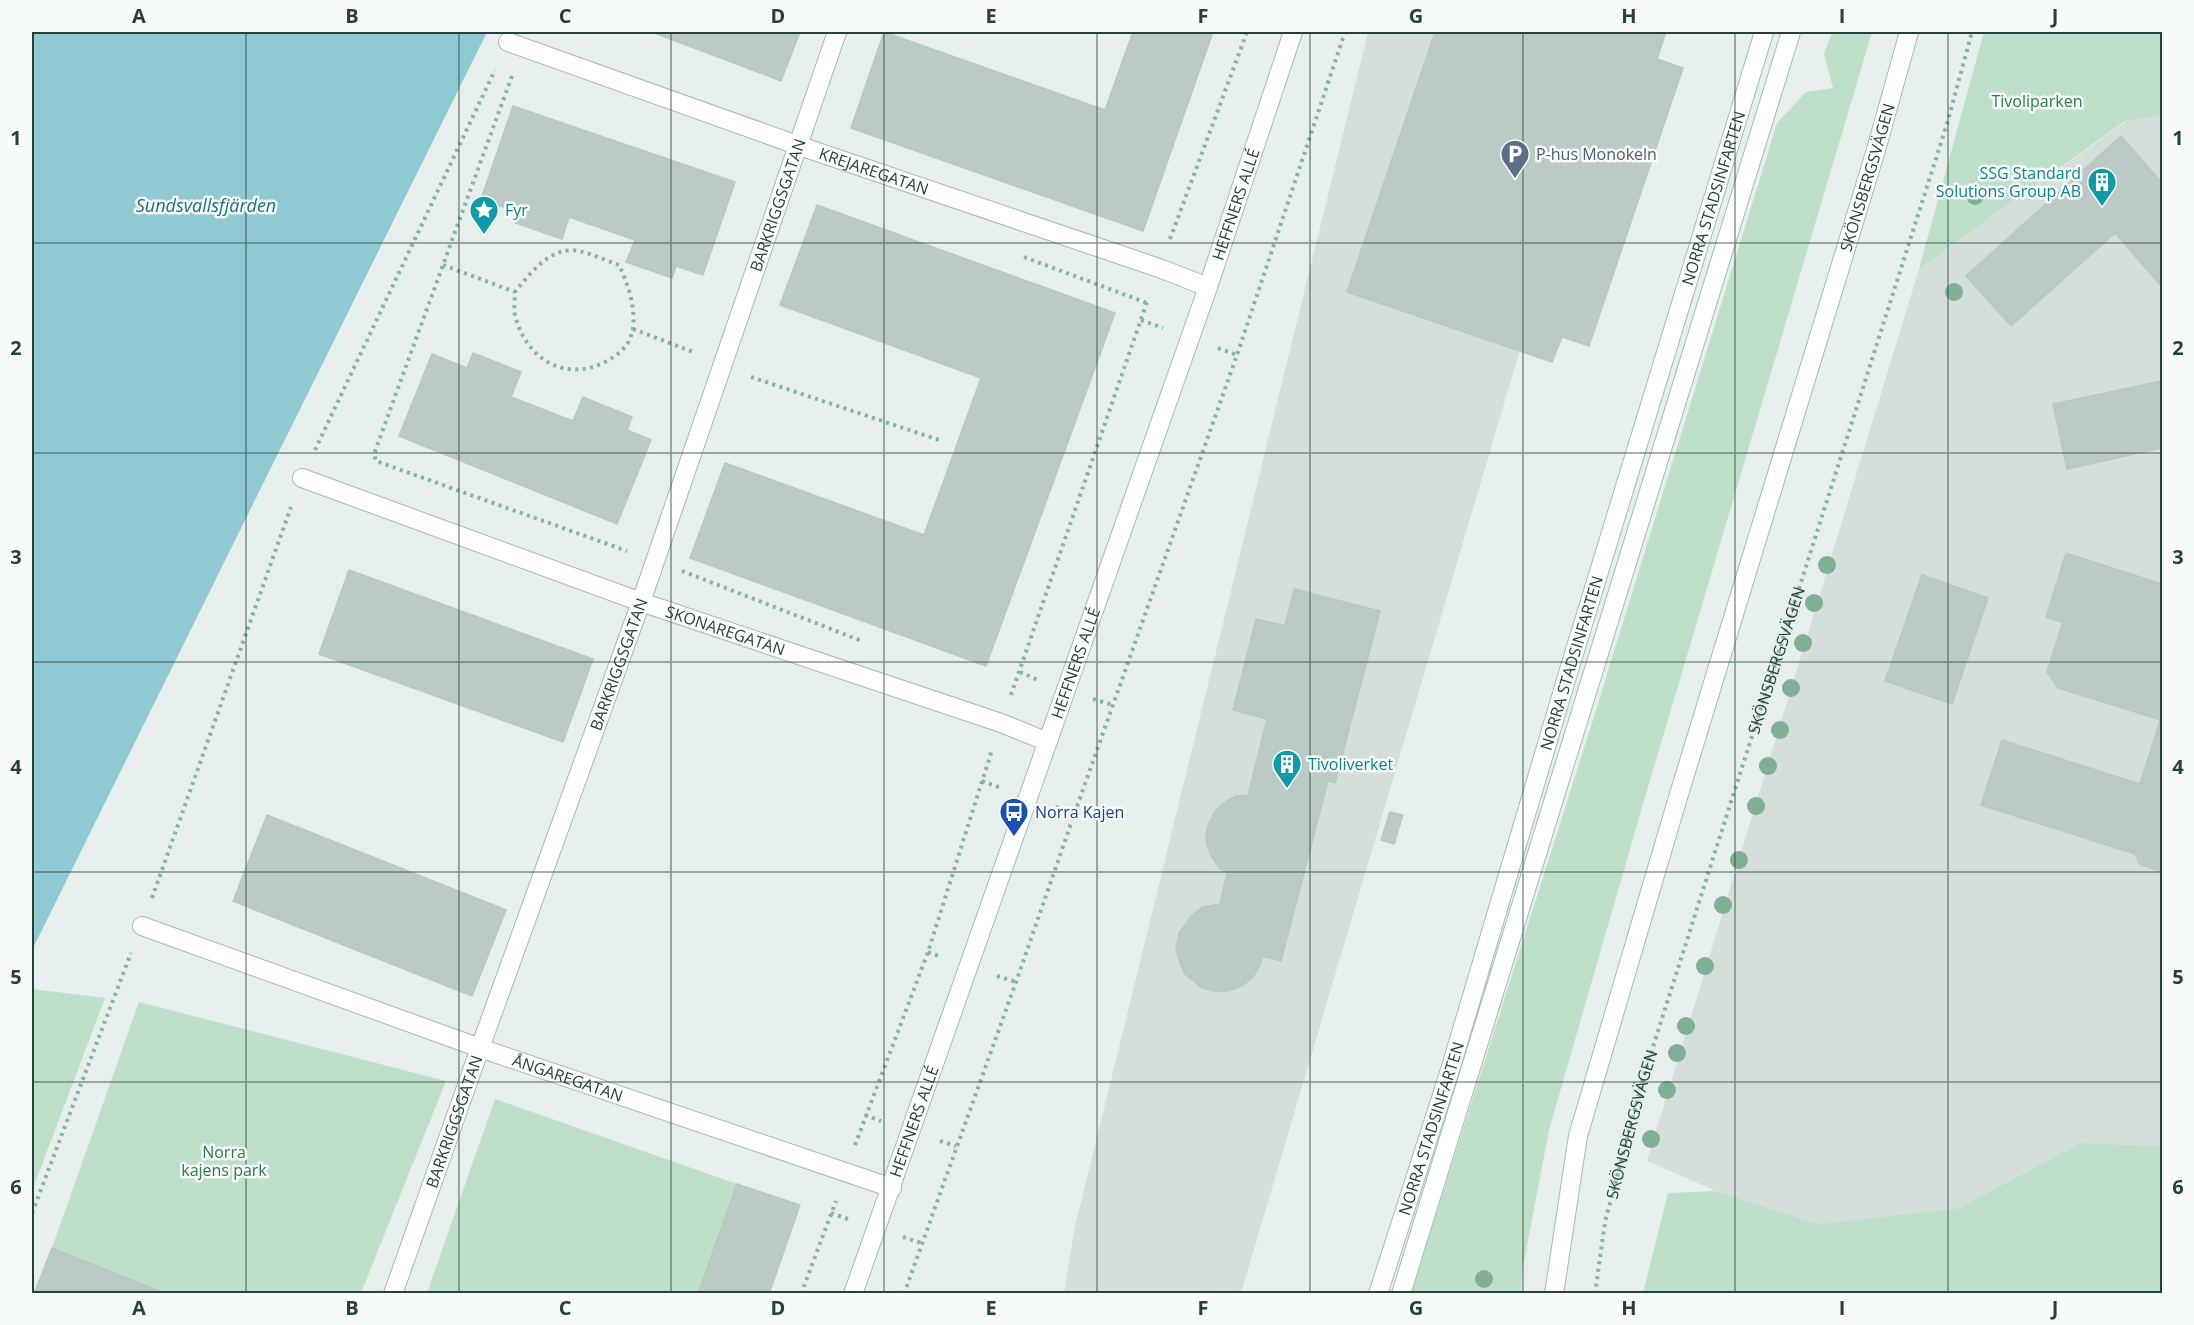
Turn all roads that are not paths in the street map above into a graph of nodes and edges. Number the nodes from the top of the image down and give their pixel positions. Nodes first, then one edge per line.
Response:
1 (837, 32) edge
2 (1293, 32) edge
3 (1764, 32) edge
4 (1791, 32) edge
5 (1909, 32) edge
6 (508, 42) road end
7 (797, 145) junction
8 (1208, 287) junction
9 (302, 478) road end
10 (641, 602) junction
11 (1048, 741) junction
12 (142, 926) road end
13 (480, 1048) junction
14 (892, 1188) junction
15 (393, 1293) edge
16 (853, 1293) edge
17 (1378, 1293) edge
18 (1401, 1293) edge
19 (1554, 1293) edge

1 - 7 street, BARKRIGGSGATAN
2 - 8 street, HEFFNERS ALLÉ
3 - 17 street, NORRA STADSINFARTEN
4 - 18 street, NORRA STADSINFARTEN
5 - 19 street, SKÖNSBERGSVÄGEN
6 - 7 street, KREJAREGATAN
7 - 8 street, KREJAREGATAN
7 - 10 street, BARKRIGGSGATAN
8 - 11 street, HEFFNERS ALLÉ
9 - 10 street, SKONAREGATAN
10 - 11 street, SKONAREGATAN
10 - 13 street, BARKRIGGSGATAN
11 - 14 street, HEFFNERS ALLÉ
12 - 13 street, ÅNGAREGATAN
13 - 14 street, ÅNGAREGATAN
13 - 15 street, BARKRIGGSGATAN
14 - 16 street, HEFFNERS ALLÉ

